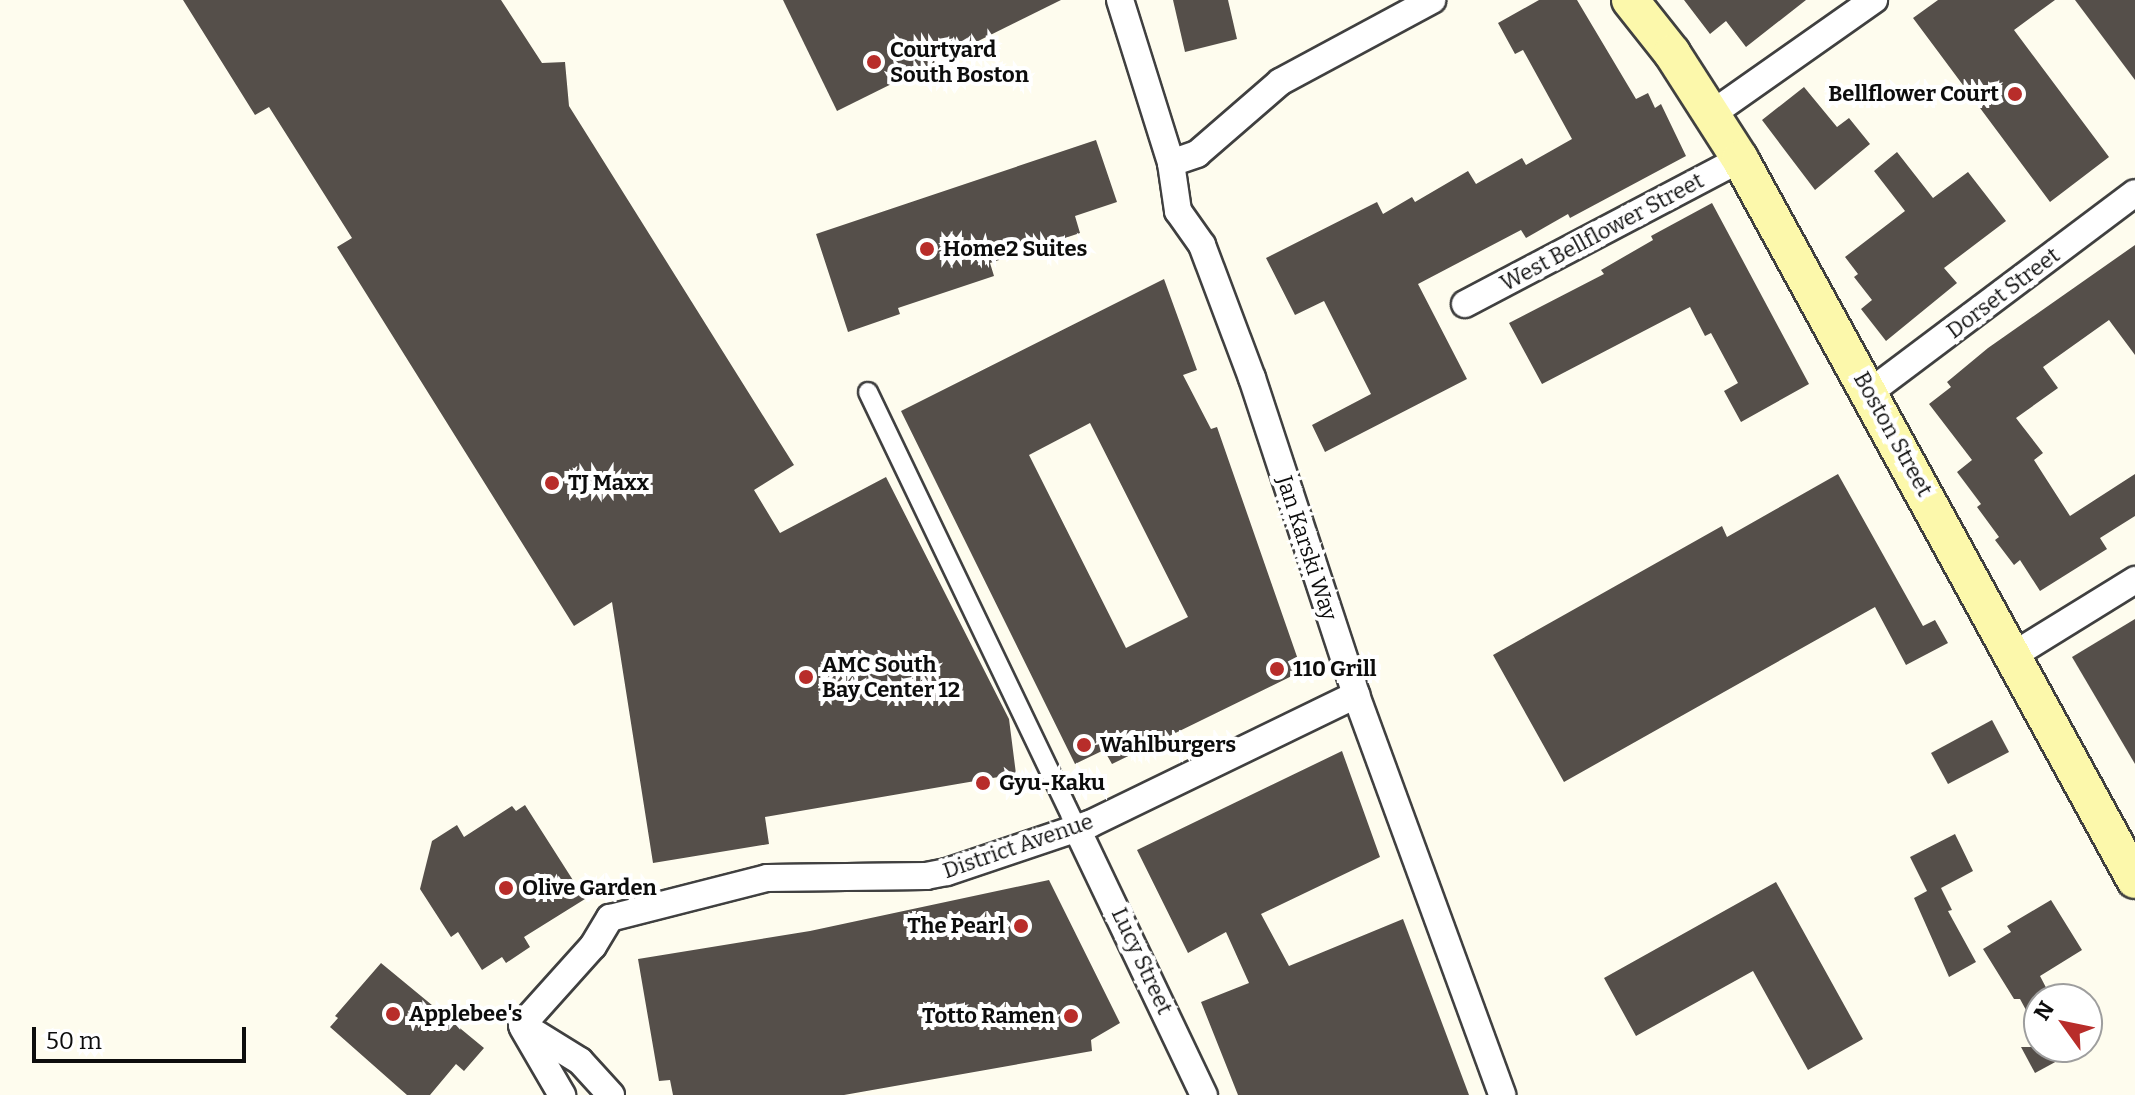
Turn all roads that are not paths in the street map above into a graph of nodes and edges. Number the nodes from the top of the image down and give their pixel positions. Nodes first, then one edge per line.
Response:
1 (1120, 0) edge
2 (1432, 0) edge
3 (1630, 0) edge
4 (1874, 0) edge
5 (1713, 113) junction
6 (1740, 159) junction
7 (1171, 163) junction
8 (2135, 193) edge
9 (1465, 304) dead end
10 (868, 392) dead end
11 (1870, 392) junction
12 (2135, 580) edge
13 (2012, 656) junction
14 (1356, 695) junction
15 (1077, 829) junction
16 (2135, 880) edge
17 (522, 1025) junction
18 (562, 1095) edge
19 (611, 1095) edge
20 (1204, 1095) edge
21 (1502, 1095) edge

1 - 7 street, Jan Karski Way
2 - 7 street
3 - 5 main road, Boston Street
4 - 5 street
5 - 6 main road, Boston Street
6 - 9 street, West Bellflower Street
6 - 11 main road, Boston Street
7 - 14 street, Jan Karski Way
8 - 11 street, Dorset Street
10 - 15 street
11 - 13 main road, Boston Street
12 - 13 street
13 - 16 main road, Boston Street
14 - 15 street, District Avenue
14 - 21 street, Jan Karski Way
15 - 17 street, District Avenue
15 - 20 street, Lucy Street
17 - 18 street
17 - 19 street

